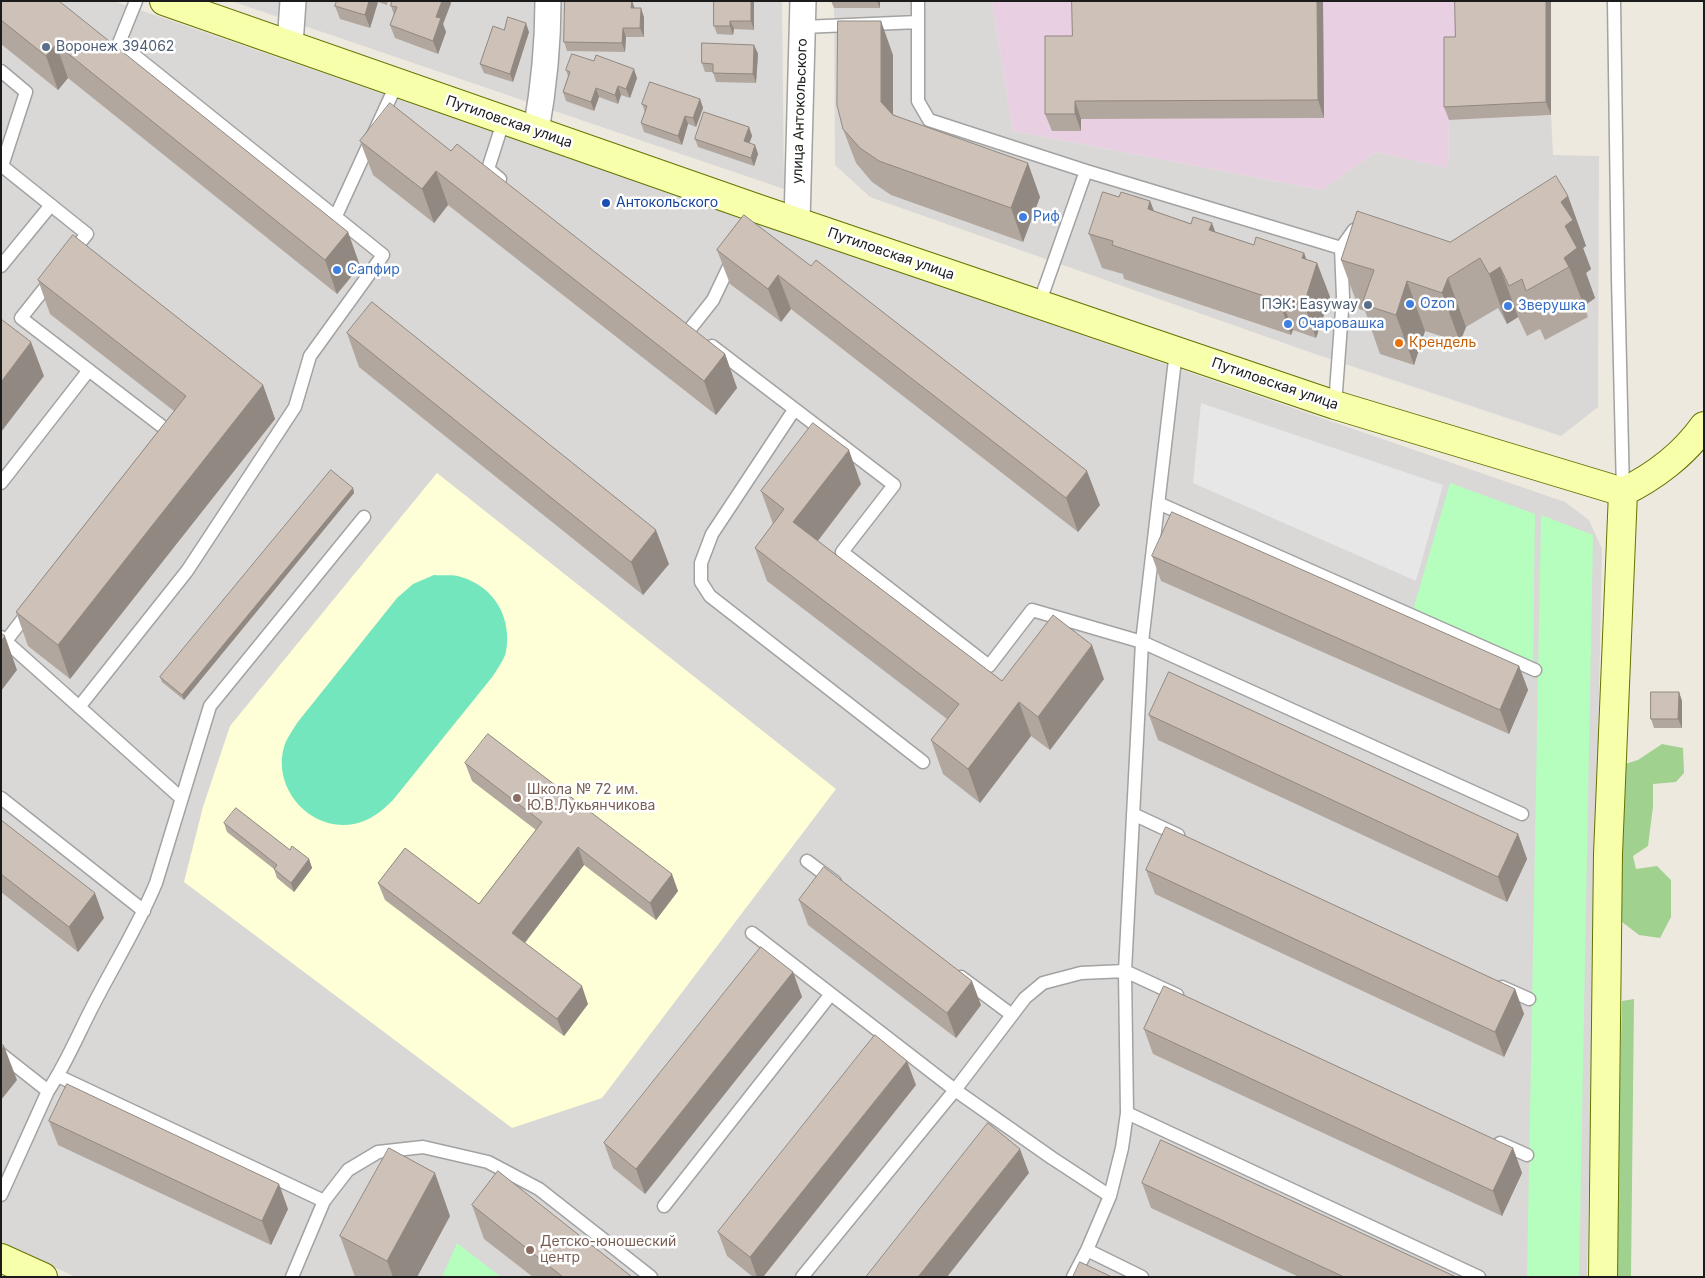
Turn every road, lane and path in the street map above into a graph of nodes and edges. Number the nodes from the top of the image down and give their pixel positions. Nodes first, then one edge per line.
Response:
1 (136, 1) edge
2 (164, 1) edge
3 (293, 1) edge
4 (548, 1) edge
5 (803, 1) edge
6 (918, 1) edge
7 (1614, 1) edge
8 (918, 22) junction
9 (803, 27) junction
10 (290, 45) junction
11 (1, 71) edge
12 (397, 83) junction
13 (504, 119) junction
14 (536, 131) junction
15 (1086, 171) junction
16 (511, 188) edge
17 (51, 205) junction
18 (335, 218) junction
19 (797, 221) junction
20 (1366, 223) edge
21 (738, 247) edge
22 (1341, 248) junction
23 (1, 266) edge
24 (1040, 304) junction
25 (1176, 350) junction
26 (89, 370) junction
27 (1335, 405) junction
28 (794, 410) junction
29 (1704, 426) edge
30 (156, 447) edge
31 (1, 483) edge
32 (1623, 492) junction
33 (1158, 502) junction
34 (364, 517) dead end
35 (36, 602) edge
36 (4, 639) edge
37 (1142, 642) junction
38 (1534, 670) dead end
39 (79, 707) junction
40 (923, 762) dead end
41 (1, 798) edge
42 (181, 798) junction
43 (1133, 814) junction
44 (1522, 814) dead end
45 (1187, 840) edge
46 (807, 861) dead end
47 (846, 890) edge
48 (144, 911) junction
49 (752, 933) dead end
50 (949, 968) edge
51 (1125, 971) junction
52 (1493, 982) edge
53 (831, 994) junction
54 (1529, 999) dead end
55 (1188, 1000) edge
56 (1012, 1015) junction
57 (1, 1054) edge
58 (58, 1076) junction
59 (955, 1090) junction
60 (48, 1091) junction
61 (1127, 1113) junction
62 (1491, 1139) edge
63 (1527, 1155) dead end
64 (1, 1195) edge
65 (1110, 1196) junction
66 (324, 1202) junction
67 (664, 1206) dead end
68 (1087, 1250) junction
69 (1, 1258) edge
70 (43, 1277) edge
71 (292, 1277) edge
72 (651, 1277) edge
73 (802, 1277) edge
74 (1073, 1277) edge
75 (1142, 1277) edge
76 (1479, 1277) edge
77 (1603, 1277) edge

1 - 18 lane
2 - 10 street, Путиловская улица
3 - 10 street
4 - 14 street
5 - 9 street, улица Антокольского
6 - 8 lane
7 - 32 lane
8 - 9 lane
8 - 15 lane
9 - 19 street, улица Антокольского
10 - 12 street, Путиловская улица
11 - 17 lane
12 - 13 street, Путиловская улица
12 - 18 lane
13 - 14 street, Путиловская улица
13 - 16 lane
14 - 19 street, Путиловская улица
15 - 22 lane
15 - 24 lane
17 - 23 lane
17 - 26 lane
18 - 39 lane
19 - 24 street, Путиловская улица
20 - 22 lane
21 - 28 lane
22 - 27 lane
24 - 25 street, Путиловская улица
25 - 27 street, Путиловская улица
25 - 33 lane
26 - 30 lane
26 - 31 lane
27 - 32 street, Путиловская улица
28 - 37 lane
28 - 40 lane
29 - 32 street
32 - 77 street
33 - 37 lane
33 - 38 lane
34 - 42 lane
35 - 36 lane
36 - 39 lane
37 - 43 lane
37 - 44 lane
39 - 42 lane
41 - 48 lane
42 - 48 lane
43 - 45 lane
43 - 51 lane
46 - 47 lane
48 - 58 lane
49 - 53 lane
50 - 56 lane
51 - 55 lane
51 - 56 lane
51 - 61 lane
52 - 54 lane
53 - 59 lane
53 - 67 lane
56 - 59 lane
57 - 60 lane
58 - 60 lane
58 - 66 lane
59 - 65 lane
59 - 73 lane
60 - 64 lane
61 - 65 lane
61 - 76 lane
62 - 63 lane
65 - 68 lane
66 - 71 lane
66 - 72 lane
68 - 74 lane
68 - 75 lane
69 - 70 street

